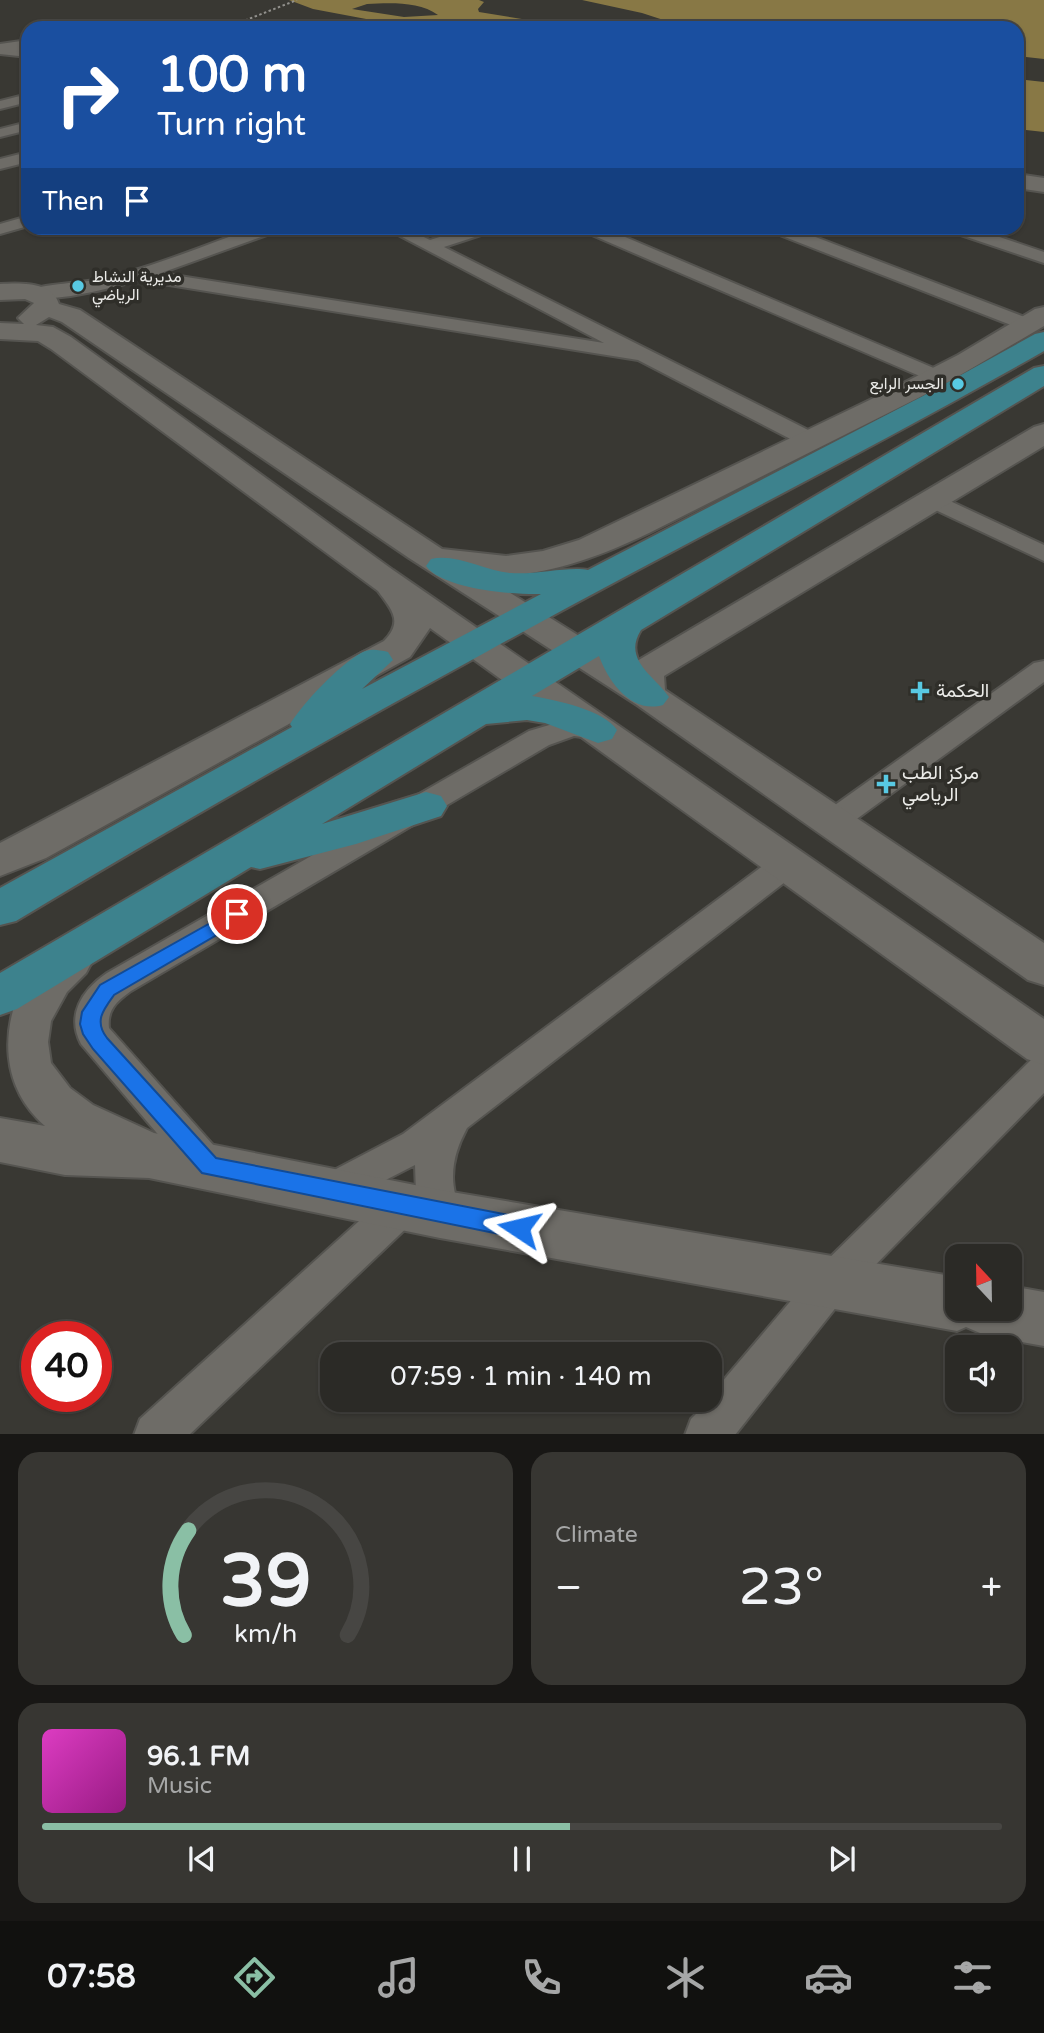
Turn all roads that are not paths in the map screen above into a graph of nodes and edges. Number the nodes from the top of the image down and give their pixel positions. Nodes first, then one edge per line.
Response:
1 (21, 40) edge
2 (0, 42) edge
3 (21, 46) edge
4 (0, 50) edge
5 (21, 52) edge
6 (21, 100) edge
7 (0, 105) edge
8 (21, 128) edge
9 (0, 133) edge
10 (21, 159) edge
11 (0, 164) edge
12 (1024, 174) edge
13 (1044, 176) edge
14 (1024, 182) edge
15 (1044, 185) edge
16 (21, 223) edge
17 (0, 229) edge
18 (250, 235) edge
19 (407, 235) edge
20 (463, 235) edge
21 (607, 235) edge
22 (796, 235) edge
23 (977, 235) edge
24 (429, 246) junction
25 (1044, 258) edge
26 (0, 273) edge
27 (139, 275) junction
28 (0, 292) edge
29 (38, 298) junction
30 (1039, 327) edge
31 (0, 330) edge
32 (642, 355) junction
33 (1044, 374) edge
34 (936, 376) junction
35 (1044, 433) edge
36 (810, 440) junction
37 (933, 500) junction
38 (1044, 554) edge
39 (430, 557) junction
40 (628, 562) junction
41 (390, 583) junction
42 (638, 614) junction
43 (524, 617) junction
44 (475, 643) junction
45 (577, 651) junction
46 (375, 660) junction
47 (1044, 669) edge
48 (528, 681) junction
49 (650, 697) junction
50 (598, 730) junction
51 (439, 733) junction
52 (264, 762) junction
53 (426, 806) junction
54 (832, 822) junction
55 (0, 861) edge
56 (787, 864) junction
57 (74, 866) junction
58 (168, 894) junction
59 (0, 899) edge
60 (0, 909) edge
61 (91, 941) junction
62 (1044, 967) edge
63 (0, 996) edge
64 (1044, 1045) edge
65 (1044, 1069) edge
66 (453, 1119) junction
67 (0, 1140) edge
68 (149, 1155) junction
69 (209, 1167) junction
70 (331, 1191) junction
71 (422, 1210) junction
72 (831, 1283) junction
73 (945, 1302) edge
74 (1022, 1315) edge
75 (1044, 1318) edge
76 (156, 1434) edge
77 (707, 1434) edge

1 - 2 street
3 - 4 street
4 - 5 street
6 - 7 street
8 - 9 street
10 - 11 street
12 - 13 street
14 - 15 street
16 - 17 street
18 - 27 street
19 - 24 street
20 - 24 street
21 - 34 street
22 - 30 street
23 - 25 street
24 - 32 street
26 - 29 street
27 - 29 street
27 - 32 street
28 - 29 street
29 - 31 street
29 - 39 street
30 - 34 street
30 - 40 main road
31 - 41 street
32 - 36 street
33 - 42 main road
34 - 36 street
35 - 37 street
36 - 39 street
37 - 38 street
37 - 49 street
39 - 40 main road
39 - 43 street
40 - 43 main road
41 - 44 street
41 - 46 street
42 - 45 main road
42 - 49 main road
43 - 44 main road
43 - 45 street
44 - 48 street
44 - 52 main road
45 - 48 main road
45 - 49 street
46 - 52 main road
46 - 55 street
47 - 54 street
48 - 50 street
48 - 51 main road
49 - 54 street
50 - 51 main road
50 - 53 street
50 - 56 street
51 - 58 main road
52 - 57 main road
53 - 58 main road
53 - 69 street
54 - 62 street
56 - 64 street
56 - 66 street
57 - 59 street
57 - 60 main road
58 - 61 main road
61 - 63 main road
61 - 68 street
65 - 72 street
66 - 70 street
66 - 71 street
67 - 68 street
68 - 69 street
69 - 70 street
70 - 71 street
71 - 72 street
71 - 76 street
72 - 73 street
72 - 77 street
74 - 75 street

